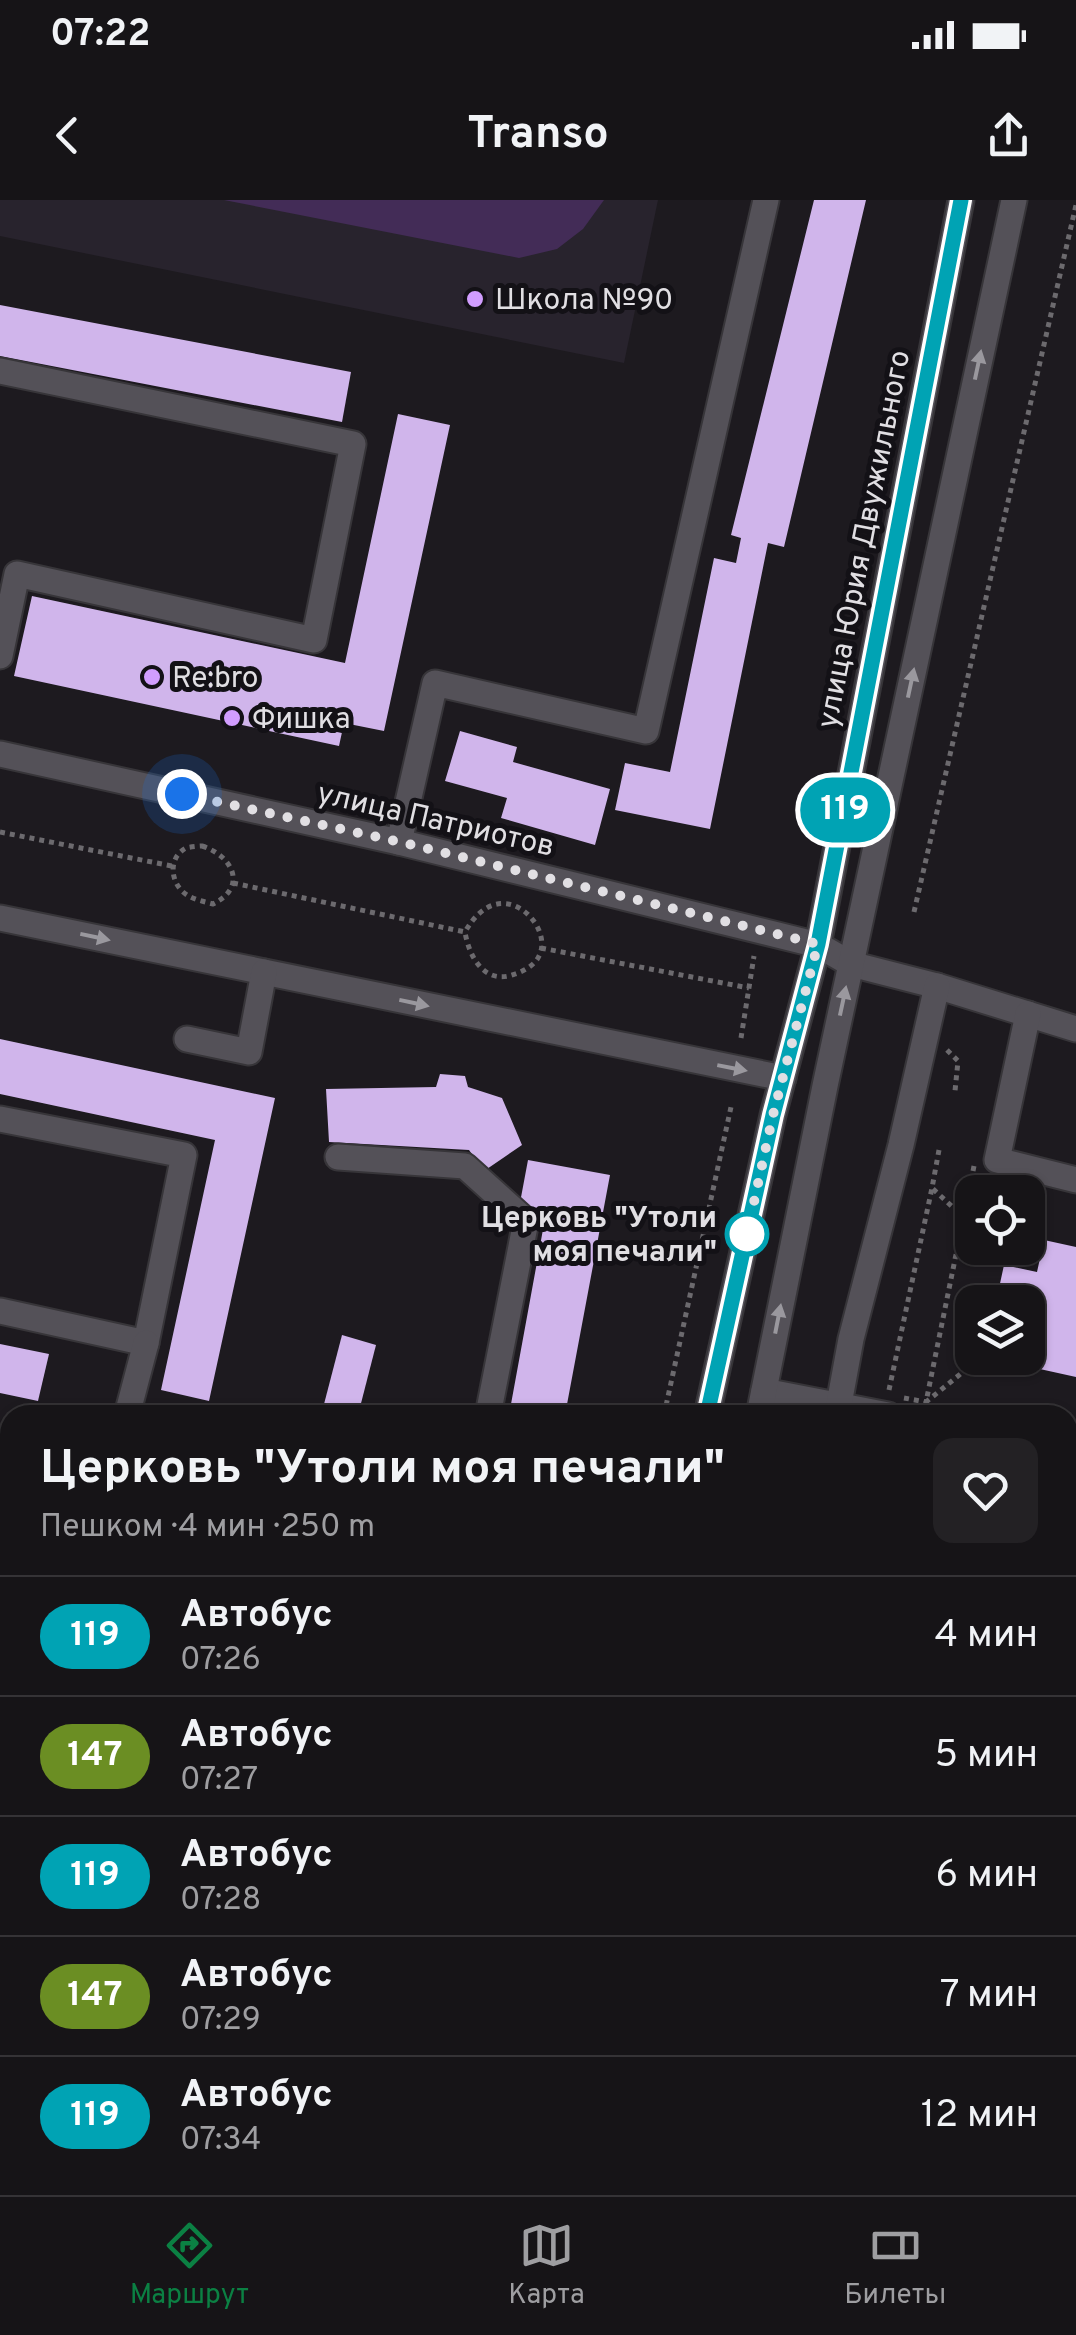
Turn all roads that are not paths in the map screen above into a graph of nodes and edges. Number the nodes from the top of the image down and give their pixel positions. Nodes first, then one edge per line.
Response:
1 (766, 200) edge
2 (961, 200) edge
3 (1014, 200) edge
4 (0, 371) edge
5 (6, 601) edge
6 (0, 656) edge
7 (0, 754) edge
8 (400, 842) junction
9 (0, 918) edge
10 (818, 944) junction
11 (851, 964) junction
12 (264, 972) junction
13 (937, 986) junction
14 (1028, 1014) junction
15 (1076, 1029) edge
16 (187, 1039) dead end
17 (783, 1078) junction
18 (0, 1119) edge
19 (338, 1157) dead end
20 (1076, 1180) edge
21 (0, 1312) edge
22 (146, 1343) junction
23 (762, 1403) edge
24 (129, 1405) edge
25 (490, 1405) edge
26 (709, 1405) edge
27 (839, 1405) edge

1 - 8 street
2 - 10 street, улица Юрия Двужильного
11 -> 3 street
4 - 5 street
5 - 6 street
7 - 8 street, улица Патриотов
8 - 10 street, улица Патриотов
9 -> 12 street
10 - 11 street, улица Патриотов
10 - 17 street, улица Юрия Двужильного
11 - 13 street, улица Патриотов
23 -> 11 street
12 - 16 street
12 -> 17 street
13 - 14 street, улица Патриотов
13 - 27 street
14 - 15 street, улица Патриотов
14 - 20 street
17 - 26 street, улица Юрия Двужильного
18 - 22 street
19 - 25 street
21 - 22 street
22 - 24 street

